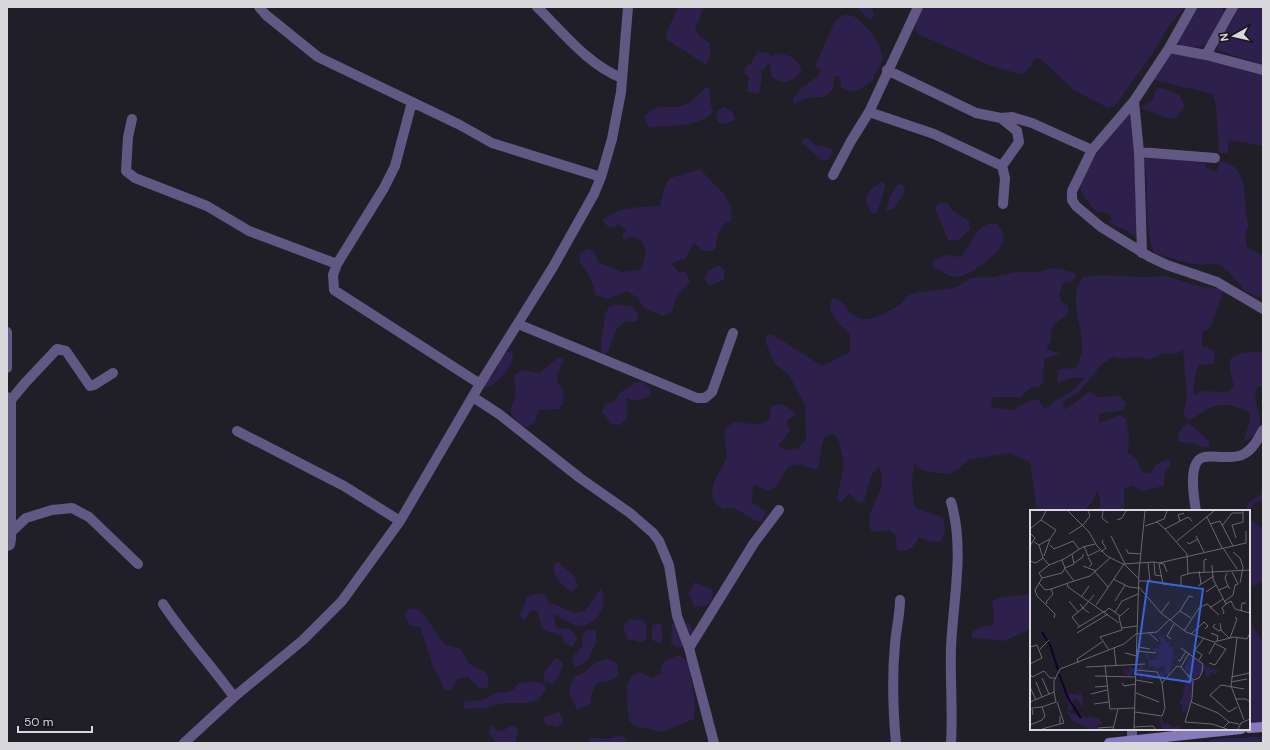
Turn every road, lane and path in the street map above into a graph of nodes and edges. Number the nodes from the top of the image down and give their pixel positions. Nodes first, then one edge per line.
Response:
1 (259, 7) edge
2 (537, 7) edge
3 (628, 7) edge
4 (918, 7) edge
5 (1192, 7) edge
6 (1233, 7) edge
7 (1169, 48) junction
8 (1206, 55) junction
9 (887, 70) junction
10 (1263, 70) edge
11 (622, 78) junction
12 (1134, 101) junction
13 (412, 102) junction
14 (869, 112) junction
15 (1001, 118) junction
16 (132, 119) dead end
17 (1092, 150) junction
18 (1139, 152) junction
19 (1215, 158) dead end
20 (1002, 166) junction
21 (833, 175) dead end
22 (601, 177) junction
23 (1003, 204) dead end
24 (1142, 253) junction
25 (337, 264) junction
26 (1263, 309) edge
27 (518, 324) junction
28 (7, 332) edge
29 (733, 333) dead end
30 (7, 368) edge
31 (113, 373) dead end
32 (480, 384) junction
33 (473, 397) junction
34 (9, 399) edge
35 (1263, 430) edge
36 (237, 431) dead end
37 (951, 502) dead end
38 (779, 510) dead end
39 (1196, 510) edge
40 (400, 521) junction
41 (10, 533) junction
42 (7, 546) edge
43 (138, 564) dead end
44 (900, 600) dead end
45 (163, 604) dead end
46 (689, 648) junction
47 (234, 697) junction
48 (1263, 727) edge
49 (1250, 728) edge
50 (1132, 730) edge
51 (1222, 730) edge
52 (1204, 731) edge
53 (1132, 742) edge
54 (184, 743) edge
55 (714, 743) edge
56 (896, 743) edge
57 (952, 743) edge
58 (1109, 743) edge

1 - 13 street
2 - 11 street
3 - 11 street
4 - 9 street
5 - 7 street
6 - 8 street
7 - 8 street
7 - 12 street
8 - 10 street
9 - 14 street
9 - 15 street
11 - 22 street
12 - 17 street
12 - 18 street
13 - 22 street
13 - 25 street
14 - 20 street
14 - 21 street
15 - 17 street
15 - 20 street
16 - 25 street
17 - 24 street
18 - 19 street
18 - 24 street
20 - 23 street
22 - 27 street
24 - 26 street
25 - 32 street
27 - 29 street
27 - 32 street
28 - 30 street
31 - 34 street
32 - 33 street
33 - 40 street
33 - 46 street
34 - 41 street
35 - 39 street
36 - 40 street
37 - 57 street
38 - 46 street
40 - 47 street
41 - 42 street
41 - 43 street
44 - 56 street
45 - 47 street
46 - 55 street
47 - 54 street
48 - 49 main road
50 - 53 street
51 - 52 main road
52 - 53 main road
53 - 58 main road

